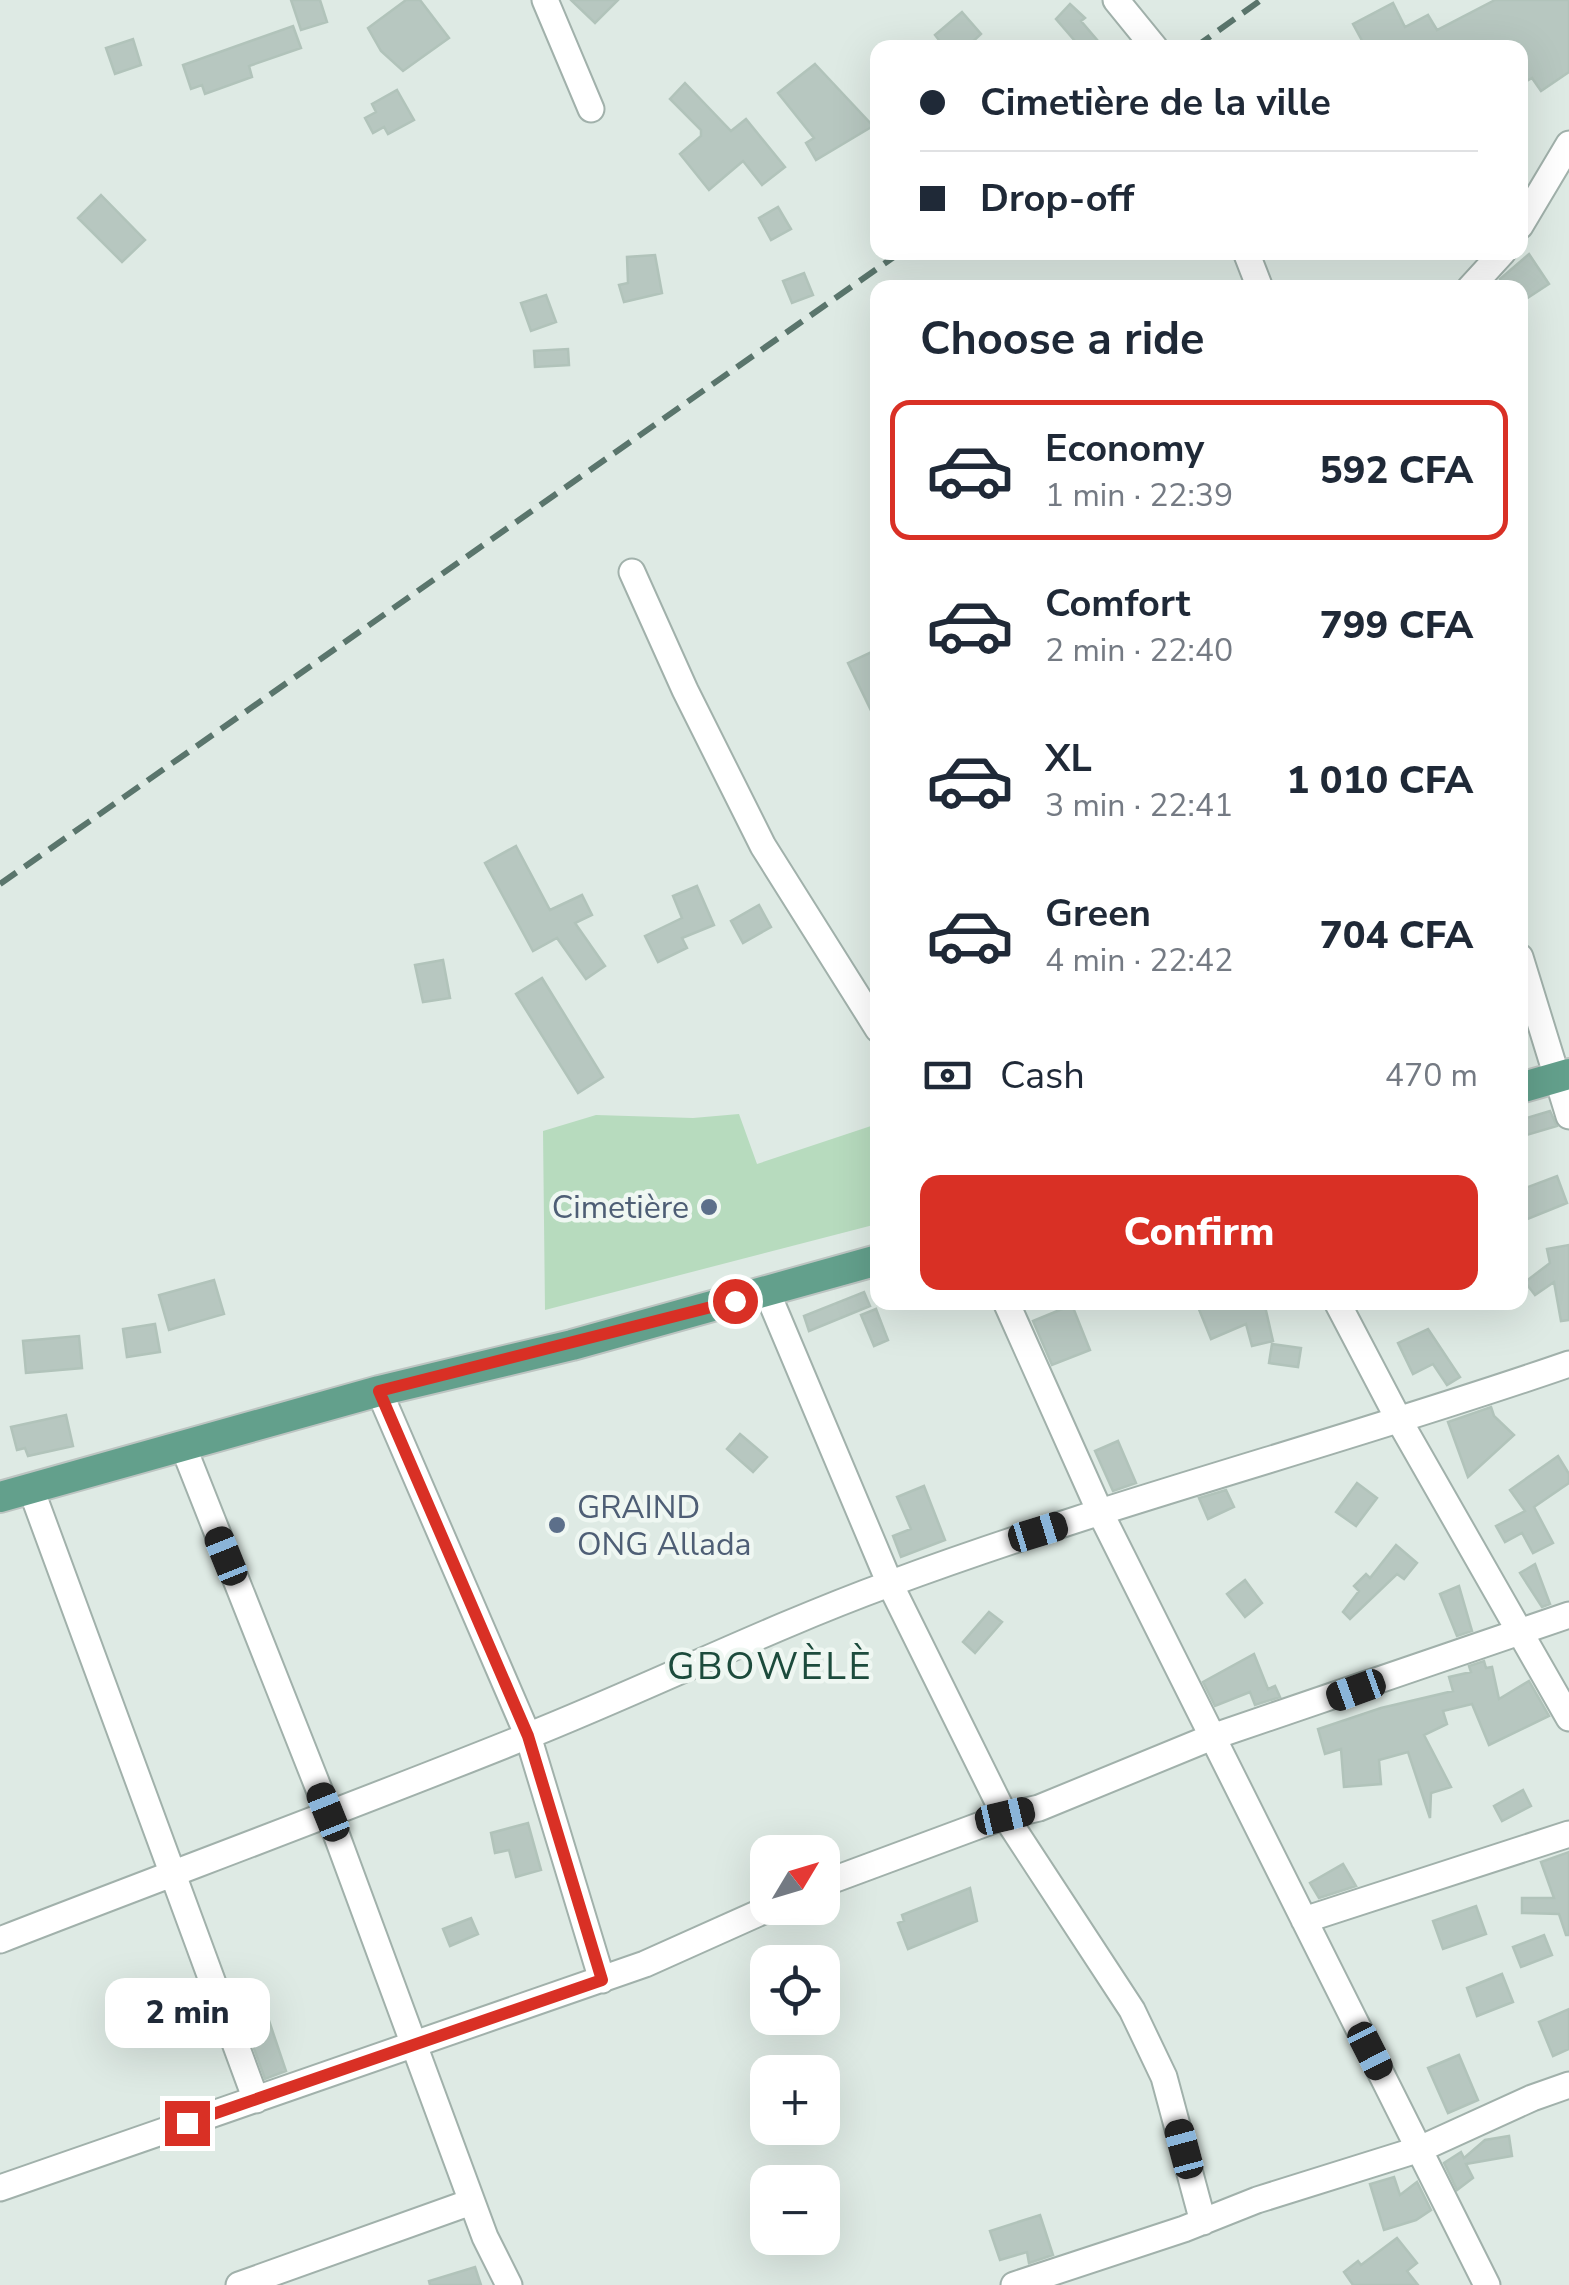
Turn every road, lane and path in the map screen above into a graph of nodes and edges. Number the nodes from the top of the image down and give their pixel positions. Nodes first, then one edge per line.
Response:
1 (545, 0) edge
2 (1116, 0) edge
3 (1148, 40) edge
4 (591, 109) dead end
5 (1569, 144) edge
6 (1528, 213) edge
7 (1496, 260) edge
8 (1477, 280) edge
9 (632, 572) dead end
10 (1528, 979) edge
11 (870, 1017) edge
12 (1563, 1076) edge
13 (1528, 1086) edge
14 (1569, 1116) edge
15 (870, 1262) edge
16 (768, 1292) junction
17 (1010, 1310) edge
18 (1341, 1310) edge
19 (1569, 1364) edge
20 (379, 1391) junction
21 (1400, 1422) junction
22 (183, 1446) junction
23 (31, 1489) junction
24 (0, 1497) edge
25 (1100, 1512) junction
26 (890, 1584) junction
27 (1569, 1615) edge
28 (1521, 1631) junction
29 (1569, 1718) edge
30 (528, 1736) junction
31 (1212, 1737) junction
32 (328, 1812) junction
33 (1005, 1816) junction
34 (1569, 1834) edge
35 (174, 1872) junction
36 (840, 1877) edge
37 (750, 1917) edge
38 (1304, 1920) junction
39 (0, 1940) edge
40 (602, 1980) junction
41 (413, 2042) junction
42 (1569, 2085) edge
43 (256, 2100) junction
44 (1420, 2149) junction
45 (0, 2188) edge
46 (471, 2202) junction
47 (1203, 2222) junction
48 (239, 2285) edge
49 (509, 2285) edge
50 (1014, 2285) edge
51 (1487, 2285) edge

1 - 4 street
2 - 3 street
5 - 6 street
7 - 8 street
9 - 11 street
10 - 12 street
12 - 13 main road
12 - 14 street
15 - 16 main road
16 - 20 main road
16 - 26 street
17 - 25 street
18 - 21 street
19 - 21 street
20 - 22 main road
20 - 30 street
21 - 25 street
21 - 28 street
22 - 23 main road
22 - 32 street
23 - 24 main road
23 - 35 street
25 - 26 street
25 - 31 street
26 - 30 street
26 - 33 street
27 - 28 street
28 - 29 street
28 - 31 street
30 - 32 street
30 - 40 street
31 - 33 street
31 - 38 street
32 - 35 street
32 - 41 street
33 - 36 street
33 - 47 street
34 - 38 street
35 - 39 street
35 - 43 street
37 - 40 street
38 - 44 street
40 - 41 street
41 - 43 street
41 - 46 street
42 - 44 street
43 - 45 street
44 - 47 street
44 - 51 street
46 - 48 street
46 - 49 street
47 - 50 street

